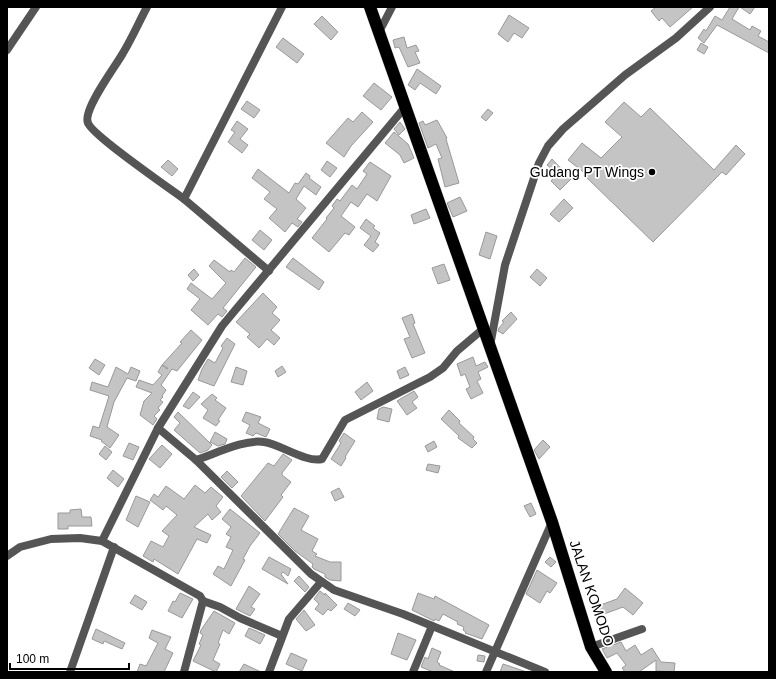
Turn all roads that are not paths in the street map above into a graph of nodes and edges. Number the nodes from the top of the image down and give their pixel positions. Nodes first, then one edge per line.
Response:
1 (36, 7) edge
2 (147, 7) edge
3 (282, 7) edge
4 (370, 7) edge
5 (392, 7) edge
6 (710, 7) edge
7 (379, 32) junction
8 (7, 50) edge
9 (406, 106) junction
10 (184, 199) junction
11 (269, 270) junction
12 (483, 329) junction
13 (490, 347) junction
14 (158, 428) junction
15 (196, 460) junction
16 (552, 522) junction
17 (102, 541) junction
18 (114, 547) junction
19 (7, 556) edge
20 (321, 582) junction
21 (203, 601) junction
22 (432, 626) junction
23 (642, 629) dead end
24 (282, 636) junction
25 (592, 647) junction
26 (494, 652) junction
27 (70, 672) edge
28 (184, 672) edge
29 (269, 672) edge
30 (413, 672) edge
31 (486, 672) edge
32 (545, 672) edge
33 (606, 672) edge

1 - 8 street
2 - 10 street
3 - 10 street
4 - 7 highway, JALAN KOMODO
5 - 7 street
6 - 13 street
7 - 9 highway, JALAN KOMODO
9 - 11 street
9 - 12 highway, JALAN KOMODO
10 - 11 street
11 - 14 street
12 - 13 highway, JALAN KOMODO
12 - 15 street
13 - 16 highway, JALAN KOMODO
14 - 15 street
14 - 17 street
15 - 20 street
16 - 25 highway, JALAN KOMODO
16 - 26 street
17 - 18 street
17 - 19 street
18 - 21 street
18 - 27 street
20 - 22 street
20 - 24 street
21 - 24 street
21 - 28 street
22 - 26 street
22 - 30 street
23 - 25 street
24 - 29 street
25 - 33 highway, JALAN KOMODO
26 - 31 street
26 - 32 street

